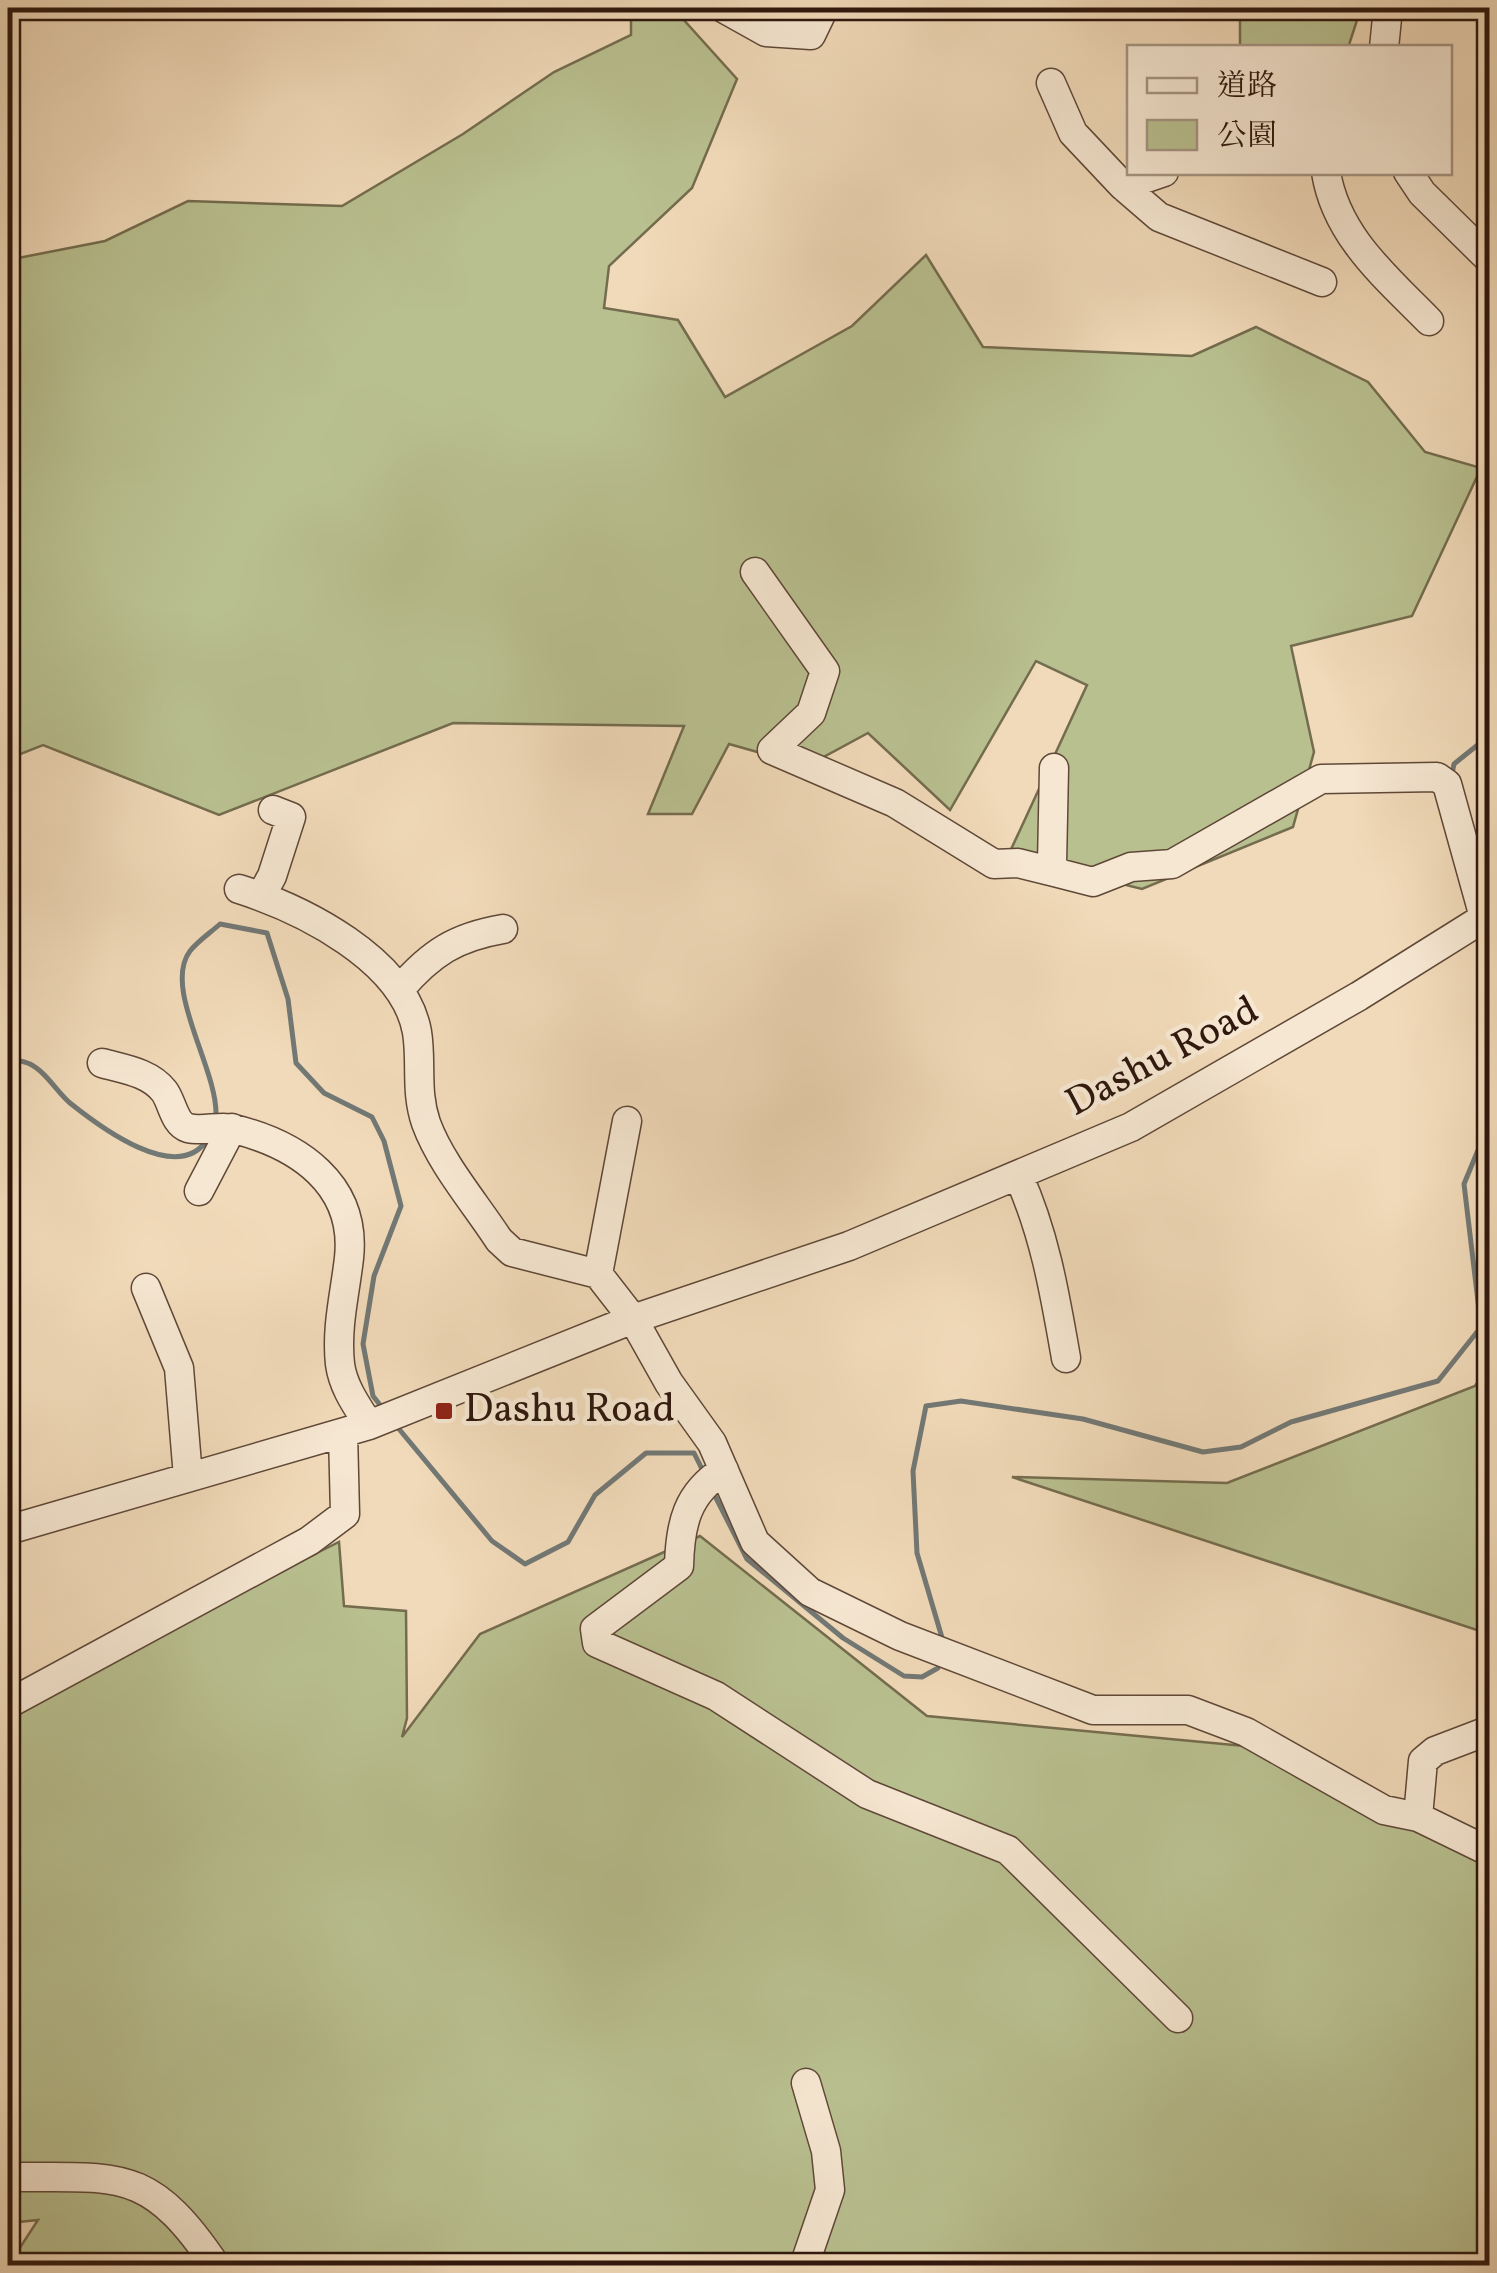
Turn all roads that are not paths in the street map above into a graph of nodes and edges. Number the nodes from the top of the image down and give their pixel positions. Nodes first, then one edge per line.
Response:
1 (723, 8) edge
2 (824, 8) edge
3 (1388, 8) edge
4 (1384, 45) edge
5 (1051, 84) dead end
6 (1155, 175) edge
7 (1327, 175) edge
8 (1410, 175) edge
9 (1122, 186) junction
10 (1490, 260) edge
11 (1322, 282) dead end
12 (1428, 321) dead end
13 (755, 572) dead end
14 (1054, 768) dead end
15 (273, 810) dead end
16 (1058, 874) junction
17 (1487, 915) edge
18 (503, 929) dead end
19 (400, 989) junction
20 (102, 1063) dead end
21 (627, 1121) dead end
22 (232, 1128) junction
23 (1018, 1174) junction
24 (199, 1192) dead end
25 (598, 1274) junction
26 (146, 1288) dead end
27 (633, 1319) junction
28 (1066, 1358) dead end
29 (356, 1429) junction
30 (724, 1470) junction
31 (188, 1477) junction
32 (8, 1530) edge
33 (8, 1704) edge
34 (1490, 1730) edge
35 (1418, 1817) junction
36 (1490, 1852) edge
37 (1178, 2018) dead end
38 (806, 2083) dead end
39 (8, 2177) edge
40 (216, 2266) edge
41 (804, 2266) edge

1 - 2 street
3 - 4 street
5 - 9 street
6 - 9 street
7 - 12 street
8 - 10 street
9 - 11 street
13 - 16 street
14 - 16 street
15 - 19 street
16 - 17 street
17 - 23 street, Dashu Road
18 - 19 street
19 - 25 street
20 - 22 street
21 - 25 street
22 - 24 street
22 - 29 street
23 - 27 street, Dashu Road
23 - 28 street
25 - 27 street
26 - 31 street
27 - 29 street, Dashu Road
27 - 30 street
29 - 31 street, Dashu Road
29 - 33 street
30 - 35 street
30 - 37 street
31 - 32 street, Dashu Road
34 - 35 street
35 - 36 street
38 - 41 street
39 - 40 street

